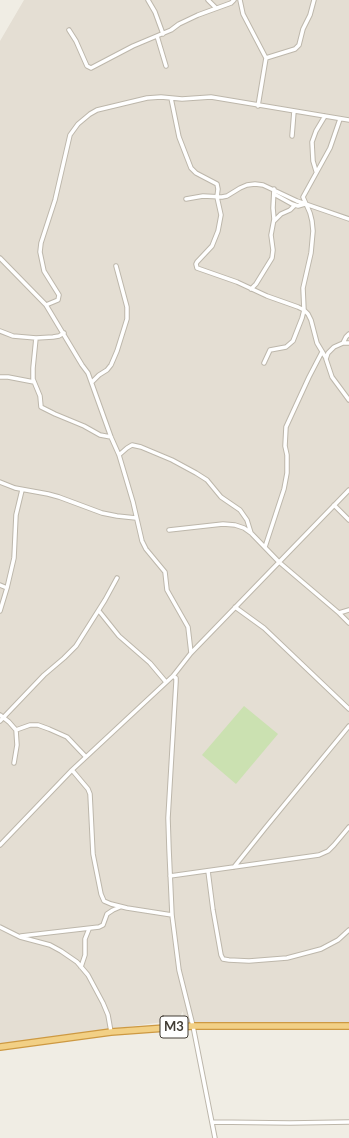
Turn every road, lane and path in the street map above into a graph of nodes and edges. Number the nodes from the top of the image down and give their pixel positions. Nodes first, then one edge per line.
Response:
1 (148, 0) edge
2 (208, 0) edge
3 (234, 0) edge
4 (240, 0) edge
5 (314, 0) edge
6 (216, 8) junction
7 (69, 30) dead end
8 (163, 34) junction
9 (157, 36) junction
10 (266, 58) junction
11 (166, 66) dead end
12 (171, 98) junction
13 (258, 106) junction
14 (294, 111) junction
15 (325, 116) junction
16 (340, 118) junction
17 (349, 120) edge
18 (292, 136) dead end
19 (316, 171) junction
20 (274, 189) junction
21 (274, 194) junction
22 (217, 197) junction
23 (186, 199) dead end
24 (306, 204) junction
25 (295, 205) junction
26 (349, 219) edge
27 (273, 221) junction
28 (0, 258) edge
29 (116, 266) dead end
30 (251, 289) junction
31 (46, 305) junction
32 (304, 310) junction
33 (0, 331) edge
34 (64, 332) junction
35 (349, 334) edge
36 (36, 338) junction
37 (343, 343) junction
38 (349, 343) edge
39 (322, 352) junction
40 (326, 358) junction
41 (264, 363) dead end
42 (0, 377) edge
43 (34, 382) junction
44 (92, 382) junction
45 (349, 400) edge
46 (111, 437) junction
47 (119, 455) junction
48 (0, 482) edge
49 (22, 490) junction
50 (349, 490) edge
51 (334, 505) junction
52 (136, 518) junction
53 (349, 520) edge
54 (169, 530) dead end
55 (250, 534) junction
56 (265, 547) junction
57 (279, 562) junction
58 (117, 578) dead end
59 (0, 585) edge
60 (7, 588) junction
61 (235, 608) junction
62 (349, 610) edge
63 (0, 611) edge
64 (98, 611) junction
65 (339, 613) junction
66 (349, 623) edge
67 (191, 653) junction
68 (173, 676) junction
69 (166, 682) junction
70 (349, 709) edge
71 (2, 716) edge
72 (0, 721) edge
73 (349, 726) edge
74 (16, 730) junction
75 (86, 757) junction
76 (14, 763) dead end
77 (72, 770) junction
78 (349, 827) edge
79 (0, 846) edge
80 (234, 867) junction
81 (208, 871) junction
82 (170, 876) junction
83 (120, 906) junction
84 (172, 915) junction
85 (0, 927) edge
86 (89, 929) junction
87 (349, 930) edge
88 (20, 936) junction
89 (82, 967) junction
90 (193, 1026) junction
91 (349, 1026) edge
92 (111, 1032) junction
93 (0, 1047) edge
94 (212, 1122) junction
95 (349, 1122) edge
96 (215, 1138) edge

1 - 8 street
2 - 6 street
3 - 6 street
4 - 10 street
5 - 10 street
6 - 8 street
7 - 9 street
8 - 9 street
9 - 11 street
10 - 13 street
12 - 13 street
12 - 22 street
12 - 31 street
13 - 14 street
14 - 15 street
14 - 18 street
15 - 16 street
15 - 19 street
16 - 17 street
16 - 19 street
19 - 24 street
20 - 21 street
20 - 22 street
20 - 24 street
21 - 25 street
21 - 27 street
22 - 23 street
22 - 30 street
24 - 25 street
24 - 26 street
24 - 32 street
25 - 27 street
27 - 30 street
28 - 31 street
29 - 44 street
30 - 32 street
31 - 34 street
32 - 39 street
32 - 41 street
33 - 36 street
34 - 36 street
34 - 44 street
35 - 37 street
36 - 43 street
37 - 38 street
37 - 40 street
39 - 40 street
39 - 56 street
40 - 45 street
42 - 43 street
43 - 46 street
44 - 46 street
46 - 47 street
47 - 52 street
47 - 55 street
48 - 49 street
49 - 52 street
49 - 60 street
50 - 51 street
51 - 53 street
51 - 57 street
52 - 67 street
54 - 55 street
55 - 56 street
56 - 57 street
57 - 61 street
57 - 65 street
58 - 64 street
59 - 60 street
60 - 63 street
61 - 67 street
61 - 70 street
62 - 65 street
64 - 69 street
64 - 71 street
65 - 66 street
67 - 68 street
68 - 69 street
68 - 82 street
69 - 75 street
71 - 72 street
71 - 74 street
73 - 80 street
74 - 75 street
74 - 76 street
75 - 77 street
77 - 79 street
77 - 83 street
78 - 80 street
80 - 81 street
81 - 82 street
81 - 87 street
82 - 84 street
83 - 84 street
83 - 86 street
84 - 90 street
85 - 88 street
86 - 88 street
86 - 89 street
88 - 89 street
89 - 92 street
90 - 91 highway, M3
90 - 92 highway, M3
90 - 94 street
92 - 93 highway, M3
94 - 95 street
94 - 96 street

